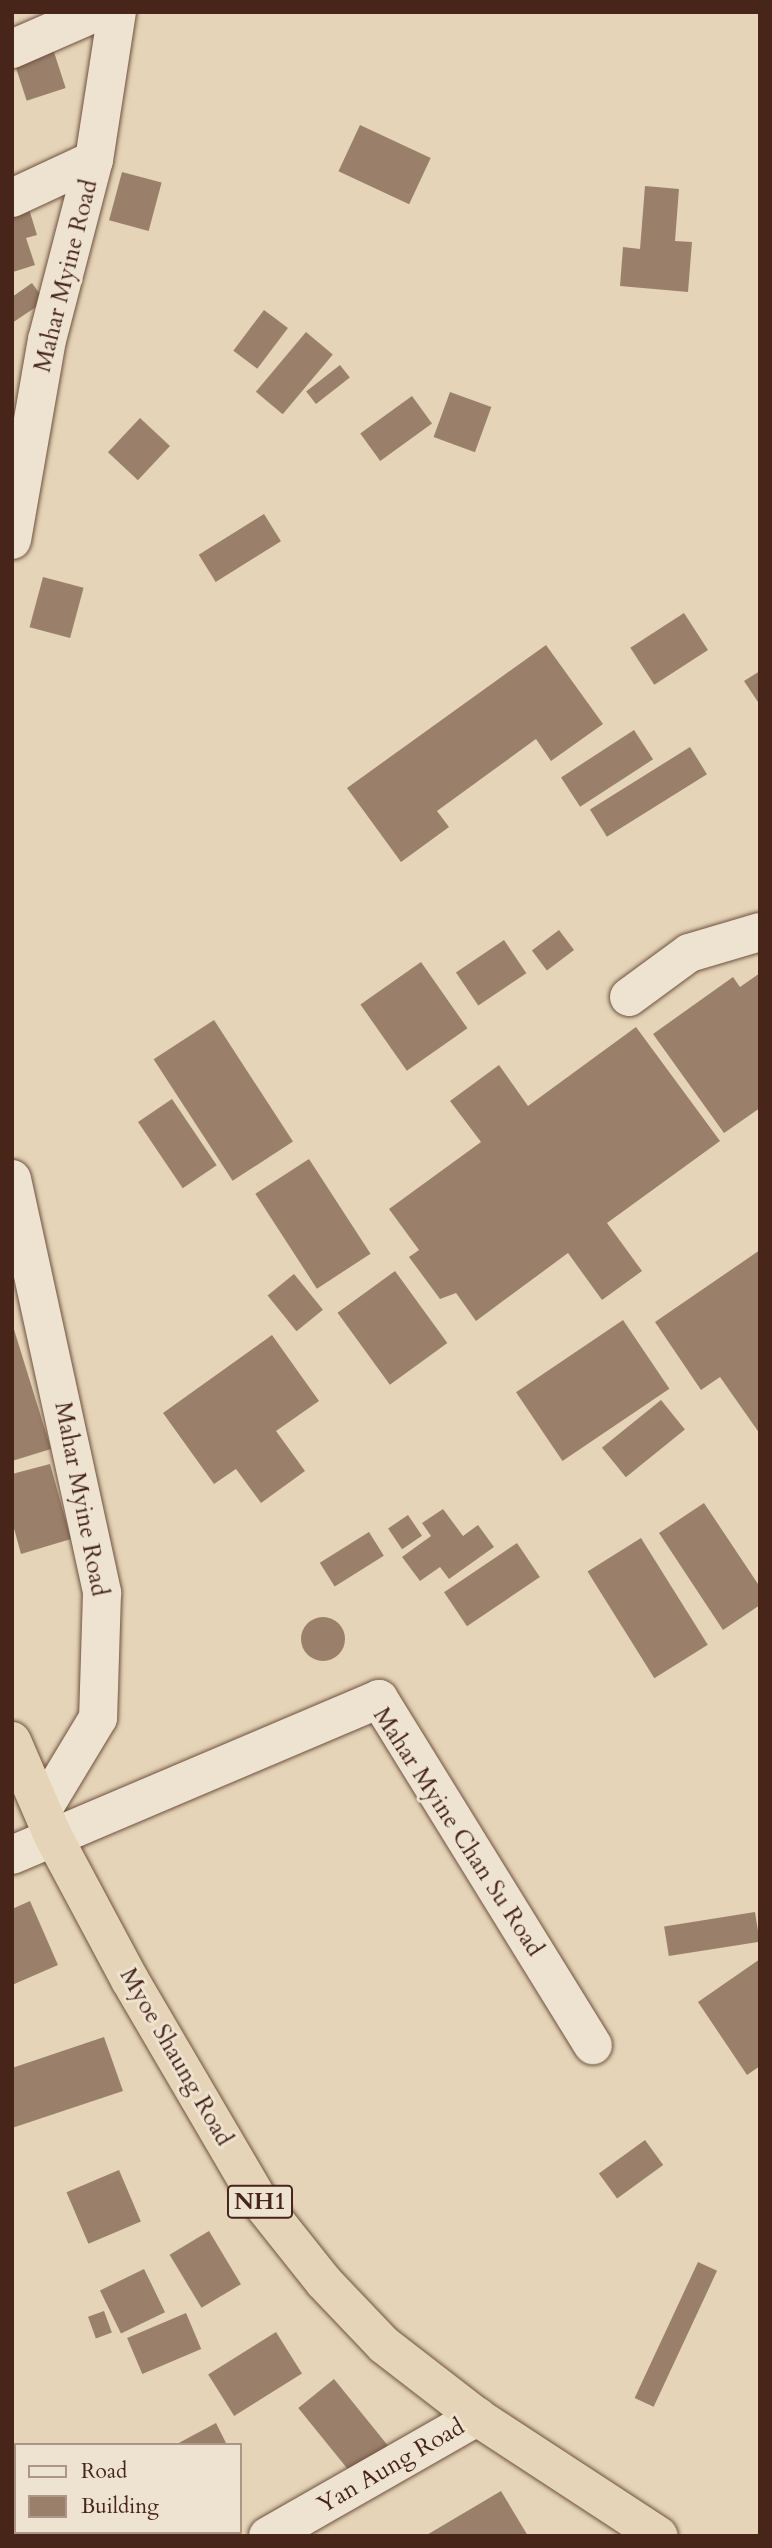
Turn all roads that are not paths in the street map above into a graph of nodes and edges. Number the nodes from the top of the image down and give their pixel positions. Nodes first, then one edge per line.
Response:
1 (97, 12) edge
2 (117, 12) edge
3 (12, 49) edge
4 (94, 160) junction
5 (12, 198) edge
6 (47, 340) junction
7 (12, 356) edge
8 (14, 520) edge
9 (760, 932) edge
10 (629, 997) dead end
11 (12, 1179) edge
12 (12, 1741) edge
13 (48, 1823) junction
14 (12, 1855) edge
15 (593, 2045) dead end
16 (477, 2417) junction
17 (268, 2536) edge
18 (659, 2536) edge

1 - 3 street
2 - 4 street, Mahar Myine Road
4 - 5 street
4 - 6 street, Mahar Myine Road
6 - 7 street
6 - 8 street, Mahar Myine Road
9 - 10 street
11 - 13 street, Mahar Myine Road
12 - 13 highway, Myoe Shaung Road / NH1
13 - 14 street
13 - 15 street, Mahar Myine Chan Su Road
13 - 16 highway, Myoe Shaung Road / NH1
16 - 17 street, Yan Aung Road
16 - 18 highway, Myoe Shaung Road / NH1

